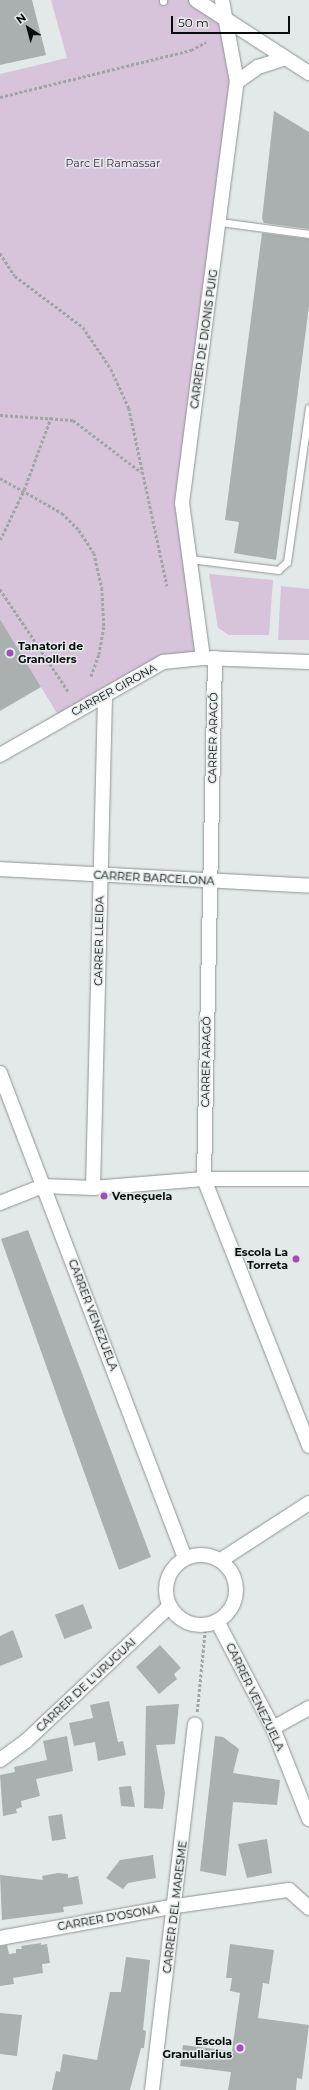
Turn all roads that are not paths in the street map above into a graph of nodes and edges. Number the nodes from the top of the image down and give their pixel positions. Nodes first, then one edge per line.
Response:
1 (196, 0) edge
2 (222, 0) edge
3 (227, 21) junction
4 (285, 58) junction
5 (309, 73) edge
6 (237, 82) junction
7 (220, 222) junction
8 (309, 234) edge
9 (309, 408) edge
10 (190, 559) junction
11 (209, 658) junction
12 (309, 662) edge
13 (104, 695) junction
14 (0, 755) edge
15 (0, 870) edge
16 (100, 874) junction
17 (209, 881) junction
18 (309, 886) edge
19 (0, 1072) edge
20 (204, 1179) junction
21 (309, 1179) edge
22 (43, 1186) junction
23 (93, 1188) junction
24 (0, 1203) edge
25 (309, 1446) edge
26 (309, 1503) edge
27 (185, 1558) junction
28 (221, 1560) junction
29 (170, 1606) junction
30 (211, 1623) junction
31 (309, 1708) edge
32 (196, 1725) road end
33 (273, 1728) junction
34 (0, 1760) edge
35 (309, 1819) edge
36 (176, 1906) junction
37 (309, 1908) edge
38 (0, 1938) edge
39 (152, 2090) edge

1 - 3 street
2 - 3 street, CARRER DE DIONIS PUIG
3 - 4 street
3 - 6 street, CARRER DE DIONIS PUIG
4 - 5 street
4 - 6 street
6 - 7 street, CARRER DE DIONIS PUIG
7 - 8 lane
7 - 10 street, CARRER DE DIONIS PUIG
9 - 10 lane
10 - 11 street, CARRER DE DIONIS PUIG
11 - 12 street, CARRER GIRONA
11 - 13 street, CARRER GIRONA
11 - 17 street, CARRER ARAGÓ
13 - 14 street, CARRER GIRONA
13 - 16 street, CARRER LLEIDA
15 - 16 street, CARRER BARCELONA
16 - 17 street, CARRER BARCELONA
16 - 23 street, CARRER LLEIDA
17 - 18 street, CARRER BARCELONA
17 - 20 street, CARRER ARAGÓ
19 - 22 street, CARRER VENEZUELA
20 - 21 street
20 - 23 street
20 - 25 street, CARRER ARAGÓ
22 - 23 street
22 - 24 street
22 - 27 street, CARRER VENEZUELA
26 - 28 street
27 - 28 street
27 - 29 street
28 - 30 street
29 - 30 street
29 - 34 street, CARRER DE L'URUGUAI
30 - 33 street, CARRER VENEZUELA
31 - 33 street
32 - 36 street, CARRER DEL MARESME
33 - 35 street, CARRER VENEZUELA
36 - 37 street, CARRER D'OSONA
36 - 38 street, CARRER D'OSONA
36 - 39 street, CARRER DEL MARESME

